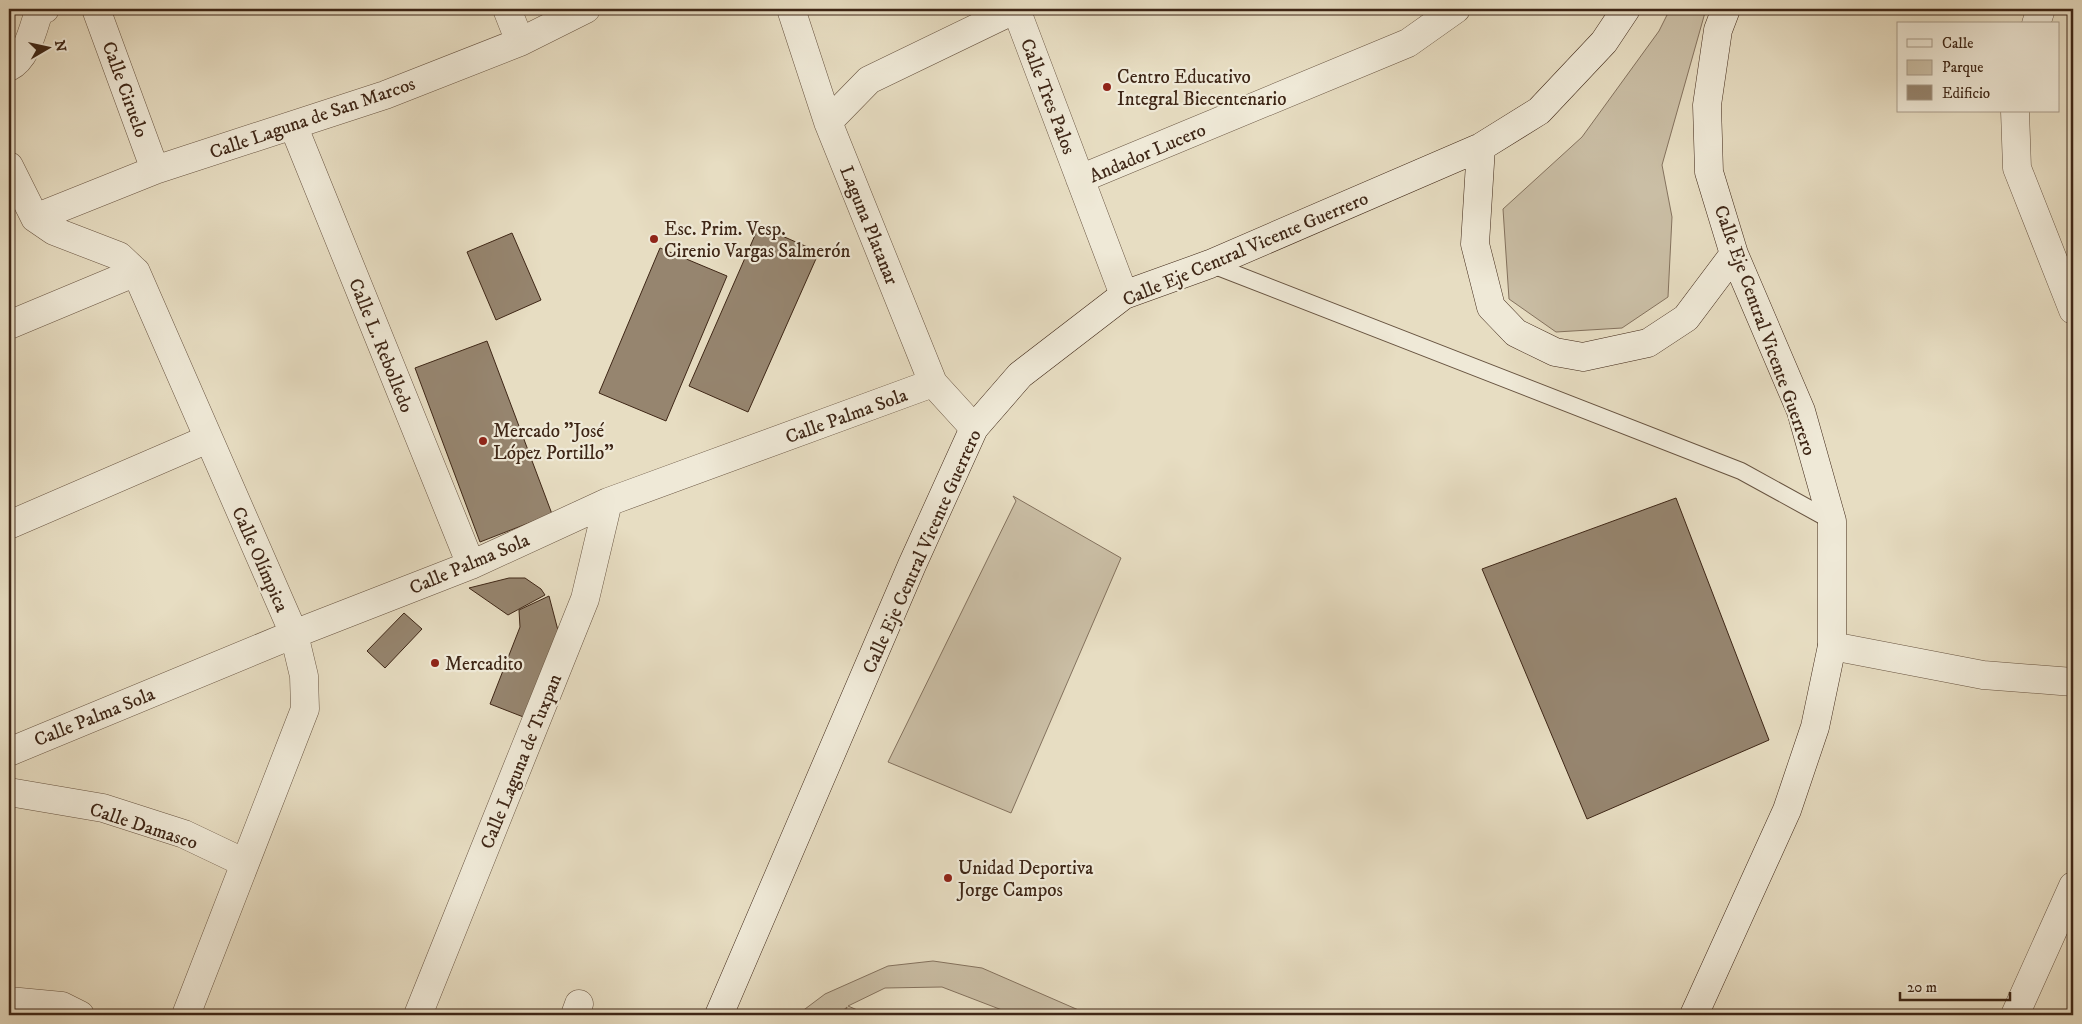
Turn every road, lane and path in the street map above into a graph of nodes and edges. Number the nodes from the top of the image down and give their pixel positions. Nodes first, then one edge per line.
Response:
1 (45, 9) edge
2 (96, 9) edge
3 (507, 9) edge
4 (586, 9) edge
5 (791, 9) edge
6 (1016, 9) edge
7 (1456, 9) edge
8 (1626, 9) edge
9 (1726, 9) edge
10 (2041, 9) edge
11 (2037, 22) edge
12 (520, 42) junction
13 (9, 67) edge
14 (2015, 112) edge
15 (828, 122) junction
16 (294, 125) junction
17 (1481, 147) junction
18 (9, 166) edge
19 (155, 170) junction
20 (1080, 179) junction
21 (34, 218) junction
22 (1734, 254) junction
23 (1210, 264) junction
24 (136, 272) junction
25 (1124, 296) junction
26 (2073, 310) edge
27 (9, 325) edge
28 (933, 383) junction
29 (974, 428) junction
30 (208, 439) junction
31 (608, 502) junction
32 (1832, 521) junction
33 (9, 526) edge
34 (471, 565) junction
35 (294, 634) junction
36 (1832, 646) junction
37 (2073, 682) edge
38 (9, 752) edge
39 (9, 792) edge
40 (245, 863) junction
41 (2073, 886) edge
42 (9, 1001) edge
43 (80, 1015) edge
44 (186, 1015) edge
45 (418, 1015) edge
46 (719, 1015) edge
47 (1694, 1015) edge
48 (2015, 1015) edge

1 - 13 street
2 - 19 street, Calle Ciruelo
3 - 12 street
4 - 12 street, Calle Laguna de San Marcos
5 - 15 street, Laguna Platanar
6 - 15 street
6 - 20 street, Calle Tres Palos
7 - 20 street, Andador Lucero
8 - 17 street, Calle Eje Central Vicente Guerrero
9 - 22 street, Calle Eje Central Vicente Guerrero
10 - 11 street
12 - 16 street, Calle Laguna de San Marcos
14 - 26 street
15 - 28 street, Laguna Platanar
16 - 19 street, Calle Laguna de San Marcos
16 - 34 street, Calle L. Rebolledo
17 - 22 street
17 - 23 street, Calle Eje Central Vicente Guerrero
18 - 21 street
19 - 21 street, Calle Laguna de San Marcos
20 - 25 street, Calle Tres Palos
21 - 24 street, Calle Olímpica
22 - 32 street, Calle Eje Central Vicente Guerrero
23 - 25 street, Calle Eje Central Vicente Guerrero
23 - 32 lane
24 - 27 street
24 - 30 street, Calle Olímpica
25 - 29 street, Calle Eje Central Vicente Guerrero
28 - 29 street, Laguna Platanar
28 - 31 street, Calle Palma Sola
29 - 46 street, Calle Eje Central Vicente Guerrero
30 - 33 street
30 - 35 street, Calle Olímpica
31 - 34 street, Calle Palma Sola
31 - 45 street, Calle Laguna de Tuxpan
32 - 36 street, Calle Eje Central Vicente Guerrero
34 - 35 street, Calle Palma Sola
35 - 38 street, Calle Palma Sola
35 - 40 street, Calle Olímpica
36 - 37 street
36 - 47 street, Calle Eje Central Vicente Guerrero
39 - 40 street, Calle Damasco
40 - 44 street, Calle Olímpica
41 - 48 street
42 - 43 street

